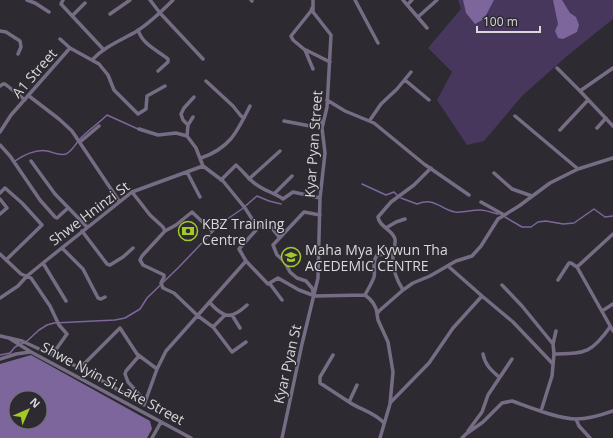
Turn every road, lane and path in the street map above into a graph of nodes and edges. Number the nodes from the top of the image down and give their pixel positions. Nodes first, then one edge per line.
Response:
1 (27, 0) edge
2 (63, 0) edge
3 (130, 0) edge
4 (150, 0) edge
5 (173, 0) edge
6 (313, 0) edge
7 (355, 0) edge
8 (403, 0) edge
9 (412, 0) edge
10 (437, 0) edge
11 (85, 3) dead end
12 (312, 5) junction
13 (407, 5) junction
14 (49, 12) dead end
15 (160, 13) junction
16 (110, 14) dead end
17 (73, 15) junction
18 (418, 17) junction
19 (427, 28) dead end
20 (138, 30) junction
21 (0, 31) edge
22 (60, 39) dead end
23 (378, 43) dead end
24 (70, 48) junction
25 (104, 50) junction
26 (305, 50) junction
27 (18, 54) dead end
28 (203, 59) dead end
29 (92, 60) junction
30 (330, 62) junction
31 (557, 68) dead end
32 (613, 68) edge
33 (313, 69) dead end
34 (158, 71) dead end
35 (411, 72) dead end
36 (405, 80) junction
37 (206, 81) dead end
38 (0, 86) edge
39 (165, 86) dead end
40 (580, 91) junction
41 (28, 96) junction
42 (194, 97) dead end
43 (25, 100) junction
44 (327, 100) junction
45 (429, 100) dead end
46 (588, 100) junction
47 (250, 106) dead end
48 (516, 116) dead end
49 (193, 117) dead end
50 (244, 118) junction
51 (606, 118) junction
52 (370, 120) junction
53 (284, 121) dead end
54 (323, 121) junction
55 (188, 125) junction
56 (99, 126) dead end
57 (613, 126) edge
58 (597, 128) dead end
59 (139, 129) dead end
60 (560, 130) dead end
61 (0, 132) edge
62 (187, 136) junction
63 (79, 141) junction
64 (0, 145) edge
65 (280, 150) dead end
66 (201, 158) junction
67 (613, 158) edge
68 (31, 161) dead end
69 (203, 166) junction
70 (431, 168) junction
71 (578, 169) junction
72 (187, 172) junction
73 (494, 173) dead end
74 (292, 176) dead end
75 (249, 179) junction
76 (221, 180) junction
77 (132, 192) junction
78 (0, 193) edge
79 (275, 193) junction
80 (470, 195) dead end
81 (532, 196) junction
82 (200, 197) dead end
83 (320, 198) junction
84 (0, 199) edge
85 (119, 201) junction
86 (481, 202) dead end
87 (68, 208) junction
88 (0, 214) edge
89 (320, 214) junction
90 (504, 215) junction
91 (404, 219) dead end
92 (87, 227) junction
93 (258, 228) junction
94 (386, 228) junction
95 (82, 231) junction
96 (165, 231) junction
97 (212, 231) dead end
98 (613, 234) edge
99 (280, 237) junction
100 (394, 246) junction
101 (62, 248) junction
102 (133, 248) dead end
103 (0, 254) edge
104 (6, 260) junction
105 (246, 261) junction
106 (43, 263) junction
107 (448, 266) junction
108 (576, 267) junction
109 (27, 276) junction
110 (558, 280) dead end
111 (270, 284) junction
112 (502, 285) dead end
113 (403, 290) junction
114 (365, 295) junction
115 (315, 296) junction
116 (482, 296) junction
117 (106, 297) dead end
118 (0, 298) edge
119 (282, 300) dead end
120 (66, 301) dead end
121 (210, 303) junction
122 (613, 304) edge
123 (247, 305) dead end
124 (602, 311) junction
125 (377, 314) junction
126 (224, 315) junction
127 (232, 315) junction
128 (198, 316) junction
129 (213, 327) junction
130 (610, 327) junction
131 (240, 328) dead end
132 (556, 331) dead end
133 (613, 331) edge
134 (0, 336) edge
135 (9, 338) junction
136 (246, 342) dead end
137 (553, 344) junction
138 (31, 352) junction
139 (483, 354) dead end
140 (554, 354) junction
141 (52, 355) junction
142 (334, 355) dead end
143 (139, 356) junction
144 (0, 359) edge
145 (512, 359) dead end
146 (553, 364) junction
147 (80, 368) junction
148 (156, 369) junction
149 (499, 378) junction
150 (357, 385) dead end
151 (145, 401) junction
152 (349, 402) junction
153 (390, 404) junction
154 (541, 411) junction
155 (613, 411) edge
156 (576, 419) junction
157 (161, 422) junction
158 (384, 423) junction
159 (466, 434) junction
160 (152, 438) edge
161 (191, 438) edge
162 (282, 438) edge
163 (380, 438) edge
164 (462, 438) edge
165 (590, 438) edge

1 - 14 street
2 - 17 street
3 - 16 street
4 - 15 street
5 - 15 street
6 - 12 street
7 - 23 street
8 - 13 street
9 - 13 street
10 - 18 street
11 - 17 street
12 - 26 street
12 - 30 street, Kyar Pyan Street
13 - 18 street
15 - 20 street
15 - 28 street
17 - 25 street
18 - 19 street
20 - 25 street
20 - 34 street
21 - 27 street
22 - 24 street
24 - 29 street
24 - 41 street, A1 Street
25 - 29 street
26 - 30 street
26 - 33 street
29 - 39 street
30 - 44 street, Kyar Pyan Street
31 - 40 street
32 - 40 street
35 - 36 street
36 - 45 street
36 - 52 street
37 - 50 street
38 - 43 street
40 - 46 street
41 - 43 street, A1 Street
41 - 63 street
42 - 55 street
43 - 61 street, A1 Street
44 - 52 street
44 - 54 street, Kyar Pyan Street
46 - 51 street
46 - 60 street
47 - 50 street
48 - 71 street
49 - 55 street
50 - 66 street
51 - 57 street
51 - 58 street
52 - 70 street
53 - 54 street
54 - 83 street, Kyar Pyan Street
55 - 62 street
56 - 63 street
59 - 62 street
62 - 66 street
63 - 85 street
64 - 87 street
65 - 75 street
66 - 69 street
67 - 71 street
68 - 87 street
69 - 72 street, Shwe Hninzi St
69 - 76 street
70 - 80 street
70 - 94 street
71 - 81 street
72 - 77 street, Shwe Hninzi St
72 - 82 street
73 - 81 street
74 - 79 street
75 - 76 street
75 - 79 street
76 - 93 street
77 - 85 street, Shwe Hninzi St
77 - 96 street
78 - 104 street
79 - 83 street
81 - 90 street
83 - 89 street, Kyar Pyan Street
84 - 88 street
85 - 92 street, Shwe Hninzi St
86 - 90 street
87 - 92 street
89 - 99 street
89 - 115 street, Kyar Pyan Street
90 - 107 street
91 - 94 street
92 - 95 street, Shwe Hninzi St
93 - 99 street
93 - 105 street
94 - 100 street
95 - 101 street, Shwe Hninzi St
95 - 102 street
96 - 97 street
96 - 128 street
98 - 108 street
99 - 115 street
100 - 113 street
100 - 114 street
101 - 106 street, Shwe Hninzi St
101 - 117 street
103 - 104 street
104 - 109 street
105 - 111 street
105 - 121 street
106 - 109 street, Shwe Hninzi St
106 - 120 street
107 - 113 street
107 - 116 street
108 - 110 street
108 - 124 street
109 - 118 street, Shwe Hninzi St
109 - 141 street
111 - 115 street
111 - 119 street
112 - 137 street
113 - 125 street
114 - 115 street
114 - 125 street
115 - 162 street, Kyar Pyan St
116 - 146 street
116 - 153 street
121 - 126 street
121 - 128 street
122 - 124 street
123 - 127 street
124 - 130 street
125 - 153 street
126 - 127 street
126 - 129 street
127 - 131 street
128 - 129 street
128 - 148 street
129 - 136 street
130 - 133 street
130 - 140 street
132 - 137 street
134 - 135 street
135 - 138 street, Shwe Nyin Si Lake Street
135 - 141 street
137 - 140 street
138 - 144 street
138 - 157 street, Shwe Nyin Si Lake Street
139 - 149 street
140 - 146 street
141 - 147 street
142 - 152 street
143 - 147 street
143 - 148 street
143 - 151 street
145 - 149 street
146 - 154 street
147 - 151 street
148 - 151 street
149 - 159 street
150 - 152 street
152 - 158 street
153 - 158 street
154 - 156 street
154 - 159 street
155 - 156 street
156 - 165 street
157 - 160 street
157 - 161 street, Shwe Nyin Si Lake Street
158 - 163 street
159 - 164 street

